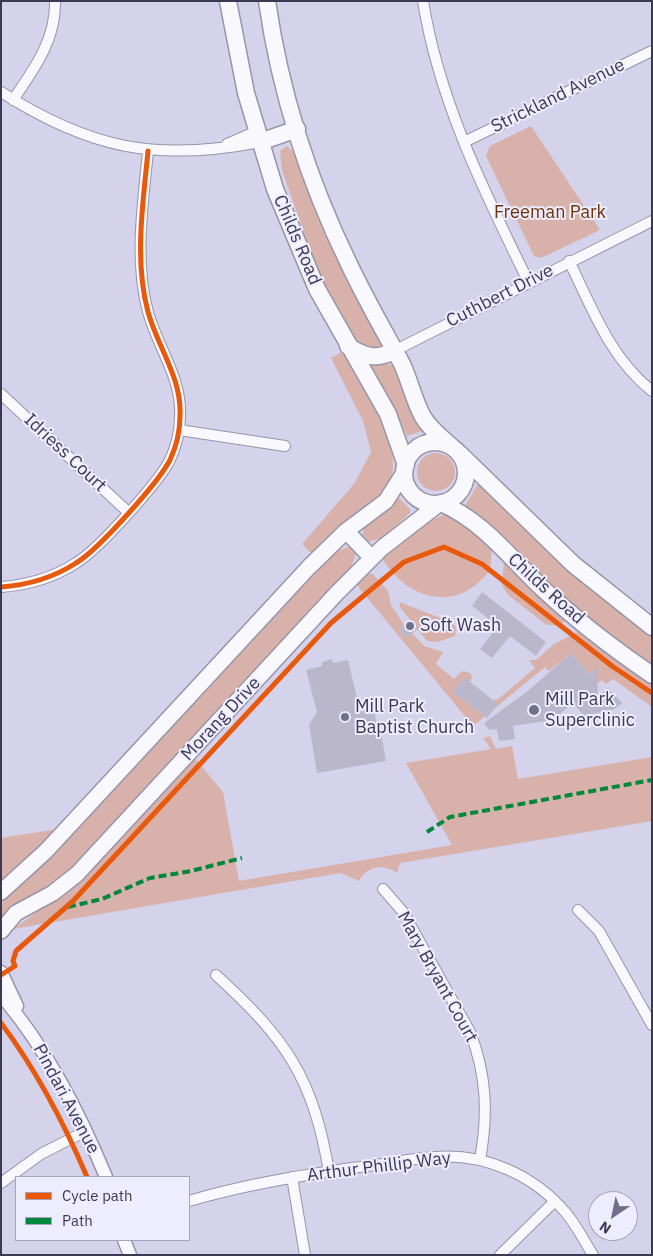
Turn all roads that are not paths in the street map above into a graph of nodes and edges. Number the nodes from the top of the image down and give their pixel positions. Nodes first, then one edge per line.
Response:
1 (55, 1) edge
2 (228, 1) edge
3 (267, 1) edge
4 (423, 1) edge
5 (652, 51) edge
6 (1, 92) edge
7 (14, 100) junction
8 (296, 125) junction
9 (259, 136) junction
10 (464, 142) junction
11 (148, 151) junction
12 (652, 221) edge
13 (569, 261) junction
14 (528, 281) junction
15 (348, 346) junction
16 (394, 350) junction
17 (652, 391) edge
18 (1, 394) edge
19 (178, 430) junction
20 (285, 446) dead end
21 (456, 450) junction
22 (405, 468) junction
23 (441, 503) junction
24 (128, 512) junction
25 (346, 530) junction
26 (372, 558) junction
27 (1, 586) edge
28 (652, 627) edge
29 (652, 675) edge
30 (382, 889) dead end
31 (1, 892) edge
32 (578, 910) dead end
33 (1, 931) edge
34 (1, 972) edge
35 (216, 975) dead end
36 (1, 995) edge
37 (24, 1022) junction
38 (652, 1025) edge
39 (86, 1131) junction
40 (480, 1160) junction
41 (329, 1172) junction
42 (106, 1176) edge
43 (292, 1177) junction
44 (1, 1183) edge
45 (190, 1201) edge
46 (555, 1201) junction
47 (125, 1241) edge
48 (132, 1241) edge
49 (132, 1255) edge
50 (305, 1255) edge
51 (500, 1255) edge
52 (593, 1255) edge

1 - 7 street
2 - 9 main road, Childs Road
3 - 8 main road, Childs Road
4 - 10 street
5 - 10 street, Strickland Avenue
6 - 7 street
7 - 11 street
8 - 9 main road
8 - 16 main road, Childs Road
9 - 11 street
9 - 15 main road, Childs Road
10 - 14 street
11 - 19 street
12 - 13 street, Cuthbert Drive
13 - 14 street, Cuthbert Drive
13 - 17 street
14 - 16 street, Cuthbert Drive
15 - 16 main road, Cuthbert Drive
15 - 22 main road, Childs Road
16 - 21 main road, Childs Road
18 - 24 street, Idriess Court
19 - 20 street
19 - 24 street
21 - 22 main road
21 - 23 main road
21 - 28 main road, Childs Road
22 - 23 main road
22 - 25 main road
23 - 26 main road, Morang Drive
23 - 29 main road, Childs Road
24 - 27 street
25 - 26 main road
25 - 31 main road
26 - 33 main road, Morang Drive
30 - 40 street, Mary Bryant Court
32 - 38 street
34 - 37 street, Pindari Avenue
35 - 41 street
36 - 37 street, Pindari Avenue
37 - 39 street, Pindari Avenue
39 - 42 street, Pindari Avenue
39 - 44 street
40 - 41 street, Arthur Phillip Way
40 - 46 street, Arthur Phillip Way
41 - 43 street, Arthur Phillip Way
43 - 45 street, Arthur Phillip Way
43 - 50 street
46 - 51 street
46 - 52 street, Arthur Phillip Way
47 - 49 street
48 - 49 street

